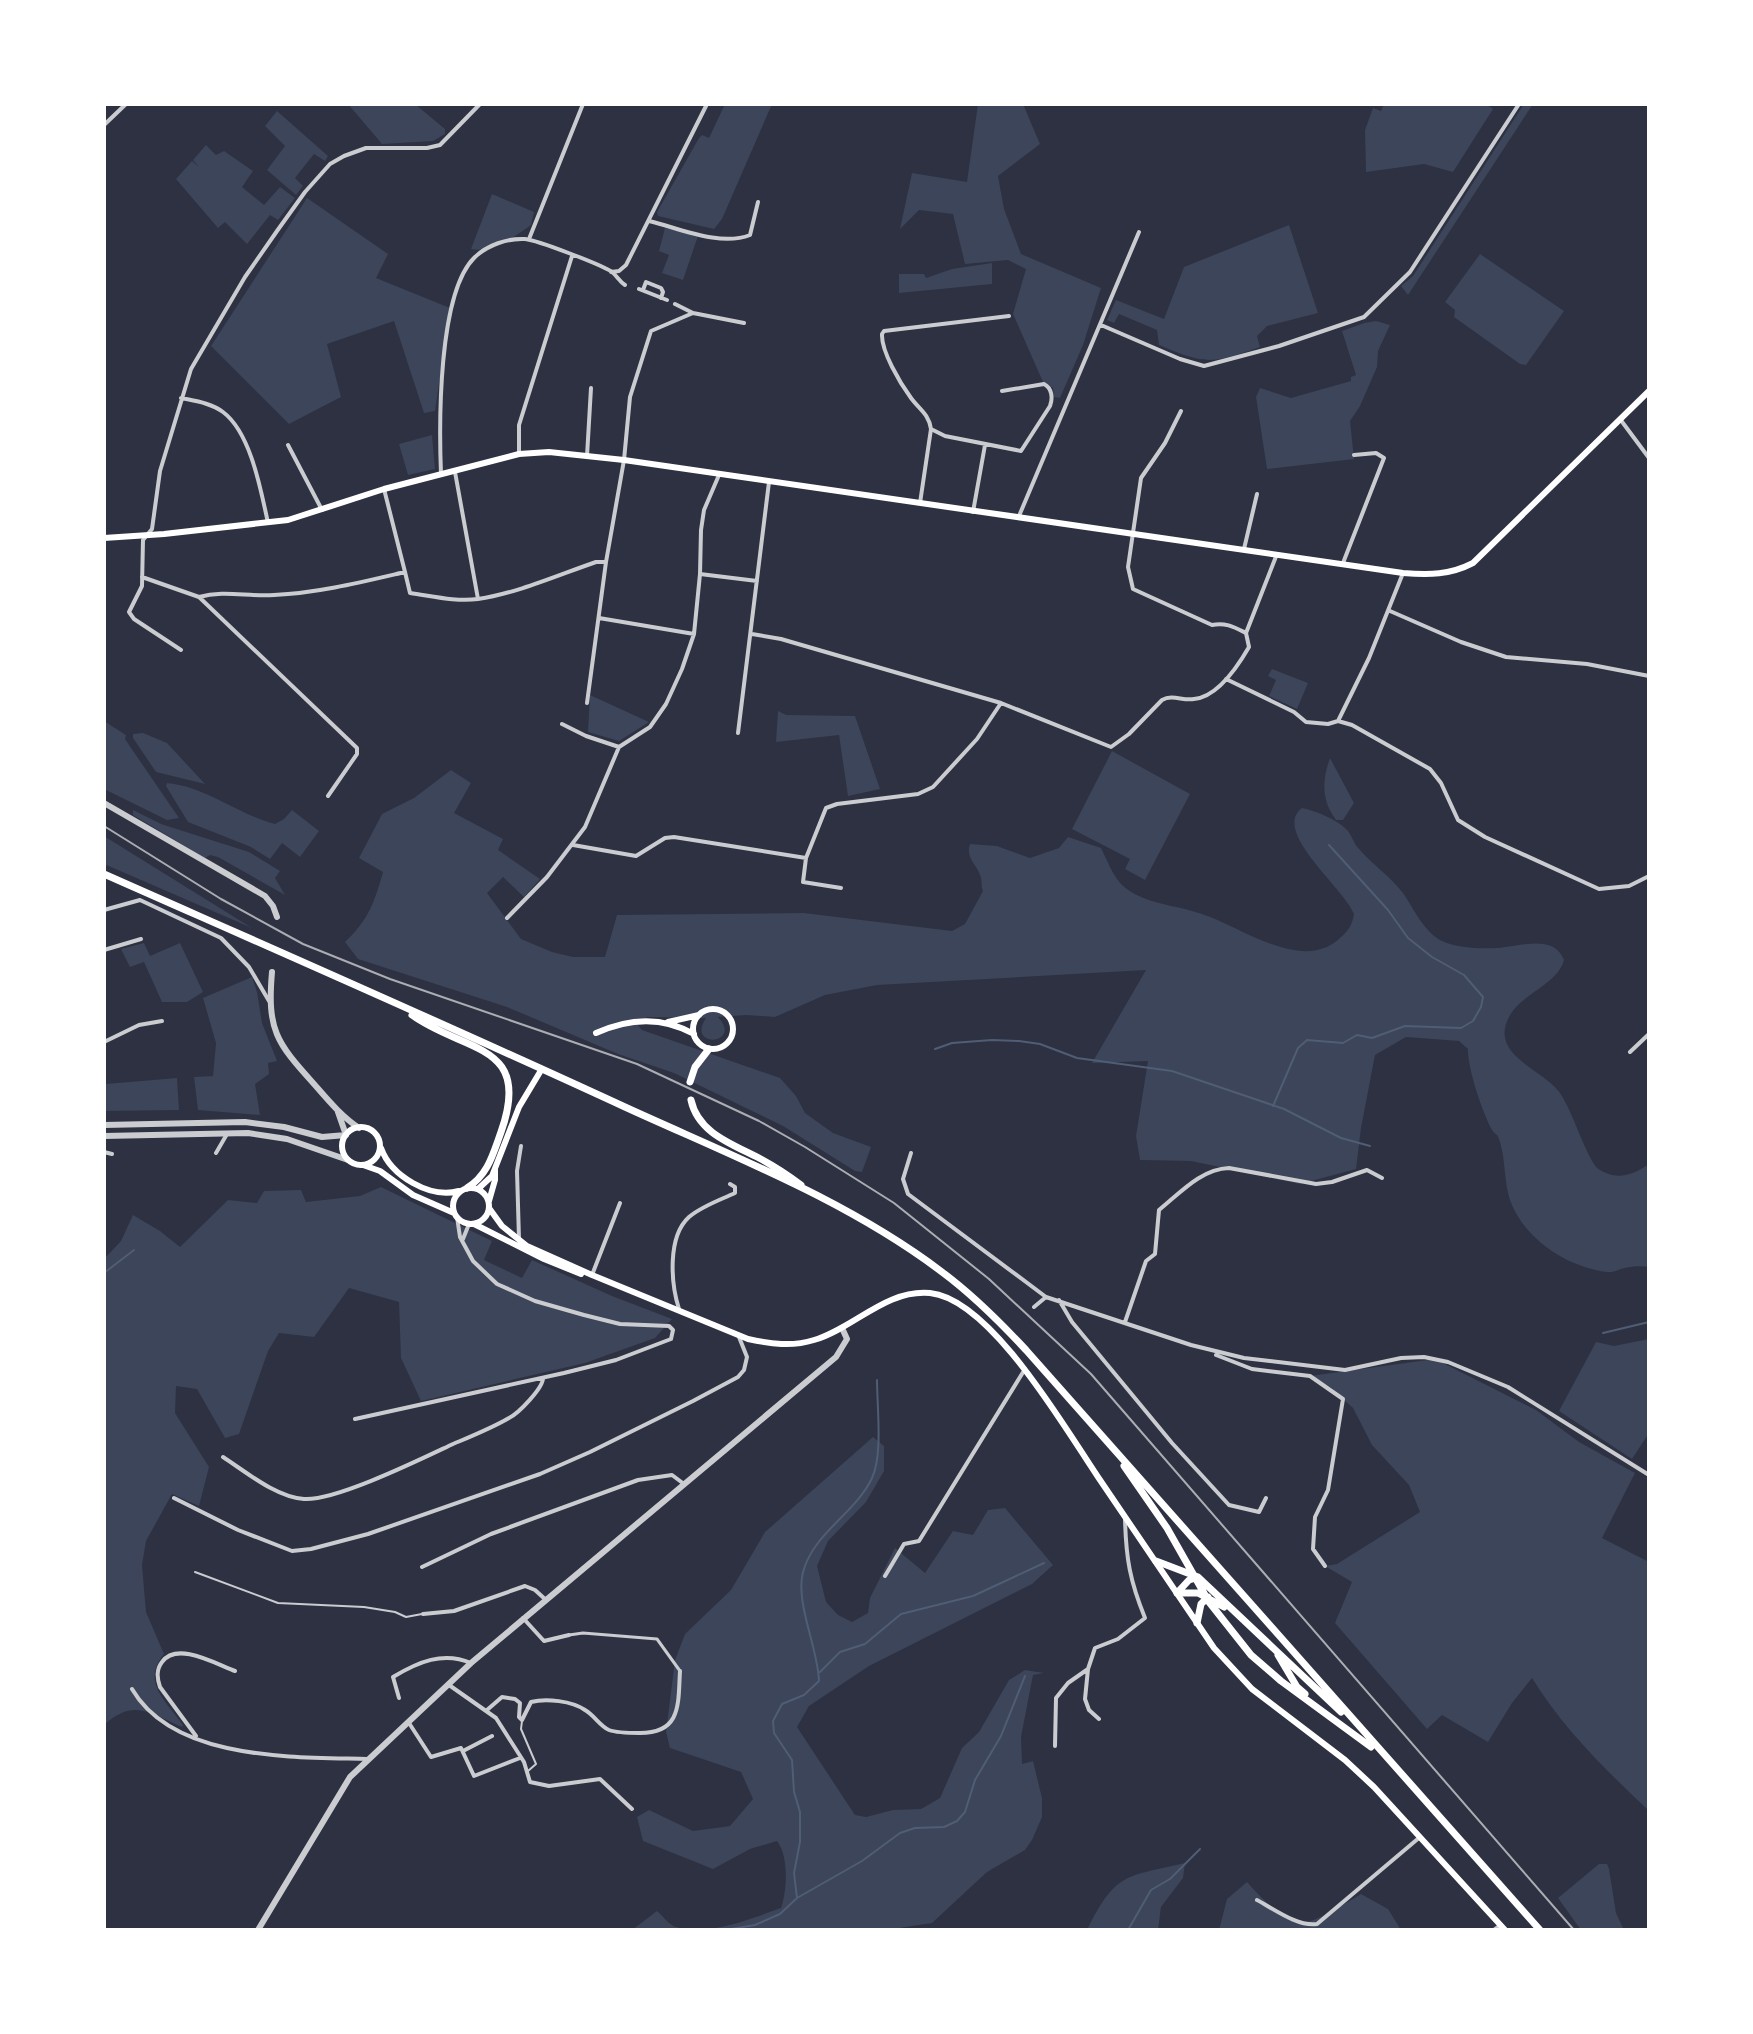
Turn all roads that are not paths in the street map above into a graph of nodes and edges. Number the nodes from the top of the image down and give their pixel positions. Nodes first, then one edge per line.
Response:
1 (126, 104) edge
2 (480, 104) edge
3 (583, 104) edge
4 (707, 104) edge
5 (1519, 104) edge
6 (104, 125) edge
7 (758, 202) dead end
8 (649, 221) junction
9 (1139, 232) dead end
10 (529, 239) junction
11 (572, 256) junction
12 (611, 272) junction
13 (625, 285) dead end
14 (641, 290) joint
15 (675, 304) dead end
16 (693, 313) junction
17 (1009, 316) dead end
18 (744, 323) dead end
19 (1101, 325) junction
20 (591, 388) dead end
21 (1002, 391) dead end
22 (1649, 391) edge
23 (181, 398) junction
24 (1181, 411) dead end
25 (1619, 418) junction
26 (931, 429) junction
27 (288, 445) dead end
28 (985, 445) junction
29 (519, 454) junction
30 (1354, 455) dead end
31 (587, 456) junction
32 (1649, 458) edge
33 (624, 460) junction
34 (455, 471) junction
35 (441, 474) junction
36 (719, 475) junction
37 (769, 482) junction
38 (384, 489) junction
39 (1257, 494) dead end
40 (920, 503) junction
41 (322, 510) junction
42 (973, 512) junction
43 (1018, 519) junction
44 (268, 523) junction
45 (104, 529) edge
46 (1133, 533) junction
47 (145, 536) junction
48 (105, 538) edge
49 (1244, 549) junction
50 (1277, 554) junction
51 (606, 562) junction
52 (1343, 563) junction
53 (405, 572) junction
54 (1403, 573) junction
55 (700, 574) junction
56 (142, 577) junction
57 (757, 581) junction
58 (199, 597) junction
59 (478, 599) junction
60 (1390, 610) junction
61 (599, 618) junction
62 (1246, 633) junction
63 (694, 634) junction
64 (752, 634) junction
65 (181, 650) dead end
66 (1649, 676) edge
67 (1226, 679) junction
68 (587, 703) dead end
69 (1001, 703) junction
70 (1338, 721) junction
71 (562, 724) dead end
72 (738, 733) dead end
73 (619, 747) junction
74 (328, 796) dead end
75 (104, 803) edge
76 (573, 845) junction
77 (806, 858) junction
78 (104, 874) edge
79 (1649, 876) edge
80 (841, 888) dead end
81 (104, 910) edge
82 (277, 917) dead end
83 (507, 918) dead end
84 (141, 939) dead end
85 (104, 950) edge
86 (272, 972) dead end
87 (269, 1001) junction
88 (404, 1008) junction
89 (699, 1015) junction
90 (162, 1021) dead end
91 (667, 1022) junction
92 (596, 1033) dead end
93 (694, 1034) junction
94 (1649, 1034) edge
95 (104, 1042) edge
96 (709, 1049) junction
97 (1630, 1052) dead end
98 (540, 1072) dead end
99 (690, 1082) dead end
100 (691, 1100) dead end
101 (338, 1112) junction
102 (104, 1125) edge
103 (359, 1128) junction
104 (227, 1132) junction
105 (346, 1135) junction
106 (104, 1136) edge
107 (379, 1144) junction
108 (521, 1146) dead end
109 (104, 1152) edge
110 (216, 1153) dead end
111 (911, 1153) dead end
112 (112, 1154) dead end
113 (348, 1160) junction
114 (363, 1165) junction
115 (495, 1170) junction
116 (1382, 1178) dead end
117 (730, 1184) dead end
118 (465, 1189) junction
119 (478, 1189) junction
120 (812, 1195) junction
121 (620, 1203) dead end
122 (488, 1205) junction
123 (455, 1215) junction
124 (472, 1224) junction
125 (519, 1224) junction
126 (509, 1233) junction
127 (519, 1241) junction
128 (463, 1242) junction
129 (592, 1275) junction
130 (1046, 1297) junction
131 (1059, 1300) junction
132 (1034, 1307) dead end
133 (679, 1309) junction
134 (1125, 1322) junction
135 (842, 1328) junction
136 (738, 1334) junction
137 (1191, 1345) junction
138 (1025, 1369) junction
139 (543, 1378) junction
140 (355, 1419) dead end
141 (223, 1457) dead end
142 (1122, 1460) junction
143 (1649, 1475) edge
144 (684, 1484) junction
145 (174, 1498) dead end
146 (1266, 1498) dead end
147 (1125, 1516) junction
148 (1156, 1561) junction
149 (1325, 1566) dead end
150 (422, 1567) dead end
151 (195, 1572) dead end
152 (885, 1576) dead end
153 (1198, 1577) junction
154 (1177, 1593) junction
155 (1208, 1597) junction
156 (546, 1600) junction
157 (1233, 1612) junction
158 (423, 1614) joint
159 (523, 1618) junction
160 (1197, 1623) junction
161 (569, 1635) joint
162 (1277, 1653) junction
163 (471, 1663) junction
164 (1088, 1669) junction
165 (235, 1671) dead end
166 (680, 1671) joint
167 (449, 1685) junction
168 (132, 1689) dead end
169 (399, 1698) dead end
170 (487, 1710) junction
171 (1099, 1719) dead end
172 (522, 1720) junction
173 (408, 1721) junction
174 (1355, 1724) junction
175 (492, 1736) dead end
176 (197, 1738) junction
177 (1359, 1738) junction
178 (1055, 1746) dead end
179 (463, 1751) junction
180 (1385, 1757) junction
181 (520, 1758) junction
182 (367, 1759) junction
183 (527, 1772) junction
184 (632, 1809) dead end
185 (1420, 1837) junction
186 (1257, 1900) dead end
187 (1503, 1928) edge
188 (258, 1930) edge
189 (1494, 1930) edge
190 (1540, 1930) edge

1 - 6 street
2 - 23 street
3 - 10 street
4 - 8 street
5 - 19 street
7 - 8 street
8 - 12 street
9 - 19 street
10 - 11 street
10 - 35 street
11 - 12 street
11 - 29 street
12 - 13 street
14 - 14 street
15 - 16 street
16 - 18 street
16 - 33 street
17 - 26 street
19 - 43 street
20 - 31 street
21 - 28 street
22 - 25 main road
23 - 44 street
23 - 47 street
24 - 46 street
25 - 32 street
25 - 54 main road
26 - 28 street
26 - 40 street
27 - 41 street
28 - 42 street
29 - 31 main road
29 - 34 main road
30 - 52 street
31 - 33 main road
33 - 36 main road
33 - 51 street
34 - 35 main road
34 - 59 street
35 - 38 main road
36 - 37 main road
36 - 55 street
37 - 40 main road
37 - 57 street
38 - 41 main road
38 - 53 street
39 - 49 street
40 - 42 main road
41 - 44 main road
42 - 43 main road
43 - 46 main road
44 - 47 main road
45 - 48 street
46 - 49 main road
46 - 62 street
47 - 48 main road
47 - 56 street
49 - 50 main road
50 - 52 main road
50 - 62 street
51 - 59 street
51 - 61 street
52 - 54 main road
53 - 58 street
53 - 59 street
54 - 60 street
55 - 57 street
55 - 63 street
56 - 58 street
56 - 65 street
57 - 64 street
58 - 74 street
60 - 66 street
60 - 70 street
61 - 63 street
61 - 68 street
62 - 67 street
63 - 73 street
64 - 69 street
64 - 72 street
67 - 69 street
67 - 70 street
69 - 77 street
70 - 79 street
71 - 73 street
73 - 76 street
75 - 82 street
76 - 77 street
76 - 83 street
77 - 80 street
78 - 88 highway
81 - 87 street
84 - 85 street
86 - 87 street
87 - 101 street
88 - 118 highway
88 - 120 highway
89 - 91 main road
89 - 93 main road
89 - 96 main road
90 - 95 street
91 - 92 main road
91 - 93 main road
93 - 96 main road
94 - 97 street
96 - 99 highway
98 - 115 main road
100 - 120 highway
101 - 103 street
101 - 105 street
102 - 105 street
103 - 105 main road
103 - 107 main road
104 - 106 street
104 - 110 street
104 - 113 street
105 - 113 main road
107 - 114 main road
107 - 118 main road
108 - 125 street
109 - 112 street
111 - 130 street
113 - 114 main road
114 - 123 main road
115 - 119 main road
115 - 122 main road
116 - 134 street
117 - 133 street
118 - 119 main road
118 - 123 main road
119 - 122 main road
120 - 142 highway
121 - 129 street
122 - 124 main road
122 - 126 main road
123 - 124 main road
123 - 128 street
124 - 128 street
124 - 129 main road
125 - 126 street
125 - 127 street
126 - 127 main road
127 - 129 main road
128 - 139 street
129 - 133 main road
130 - 131 street
130 - 132 street
131 - 134 street
131 - 146 street
133 - 136 main road
134 - 137 street
135 - 136 main road
135 - 138 main road
135 - 144 street
136 - 145 street
137 - 143 street
137 - 149 street
138 - 147 main road
138 - 152 street
139 - 140 street
139 - 141 street
142 - 174 highway
142 - 177 highway
144 - 150 street
144 - 156 street
147 - 148 main road
147 - 164 street
148 - 153 highway
148 - 154 main road
151 - 158 lane
153 - 154 highway
153 - 157 highway
154 - 155 highway
154 - 160 main road
155 - 157 highway
155 - 160 highway
156 - 158 street
156 - 159 street
157 - 162 highway
159 - 161 street
159 - 163 street
160 - 185 main road
161 - 166 street
162 - 174 highway
162 - 177 highway
163 - 167 street
163 - 169 street
164 - 171 street
164 - 178 street
165 - 176 street
166 - 172 street
167 - 170 street
167 - 173 street
168 - 176 street
170 - 172 street
170 - 181 street
172 - 183 lane
173 - 179 street
173 - 182 street
174 - 180 highway
175 - 179 street
176 - 182 street
177 - 180 highway
179 - 181 street
180 - 190 highway
181 - 183 street
182 - 188 street
183 - 184 street
185 - 186 street
185 - 187 main road
187 - 189 street

